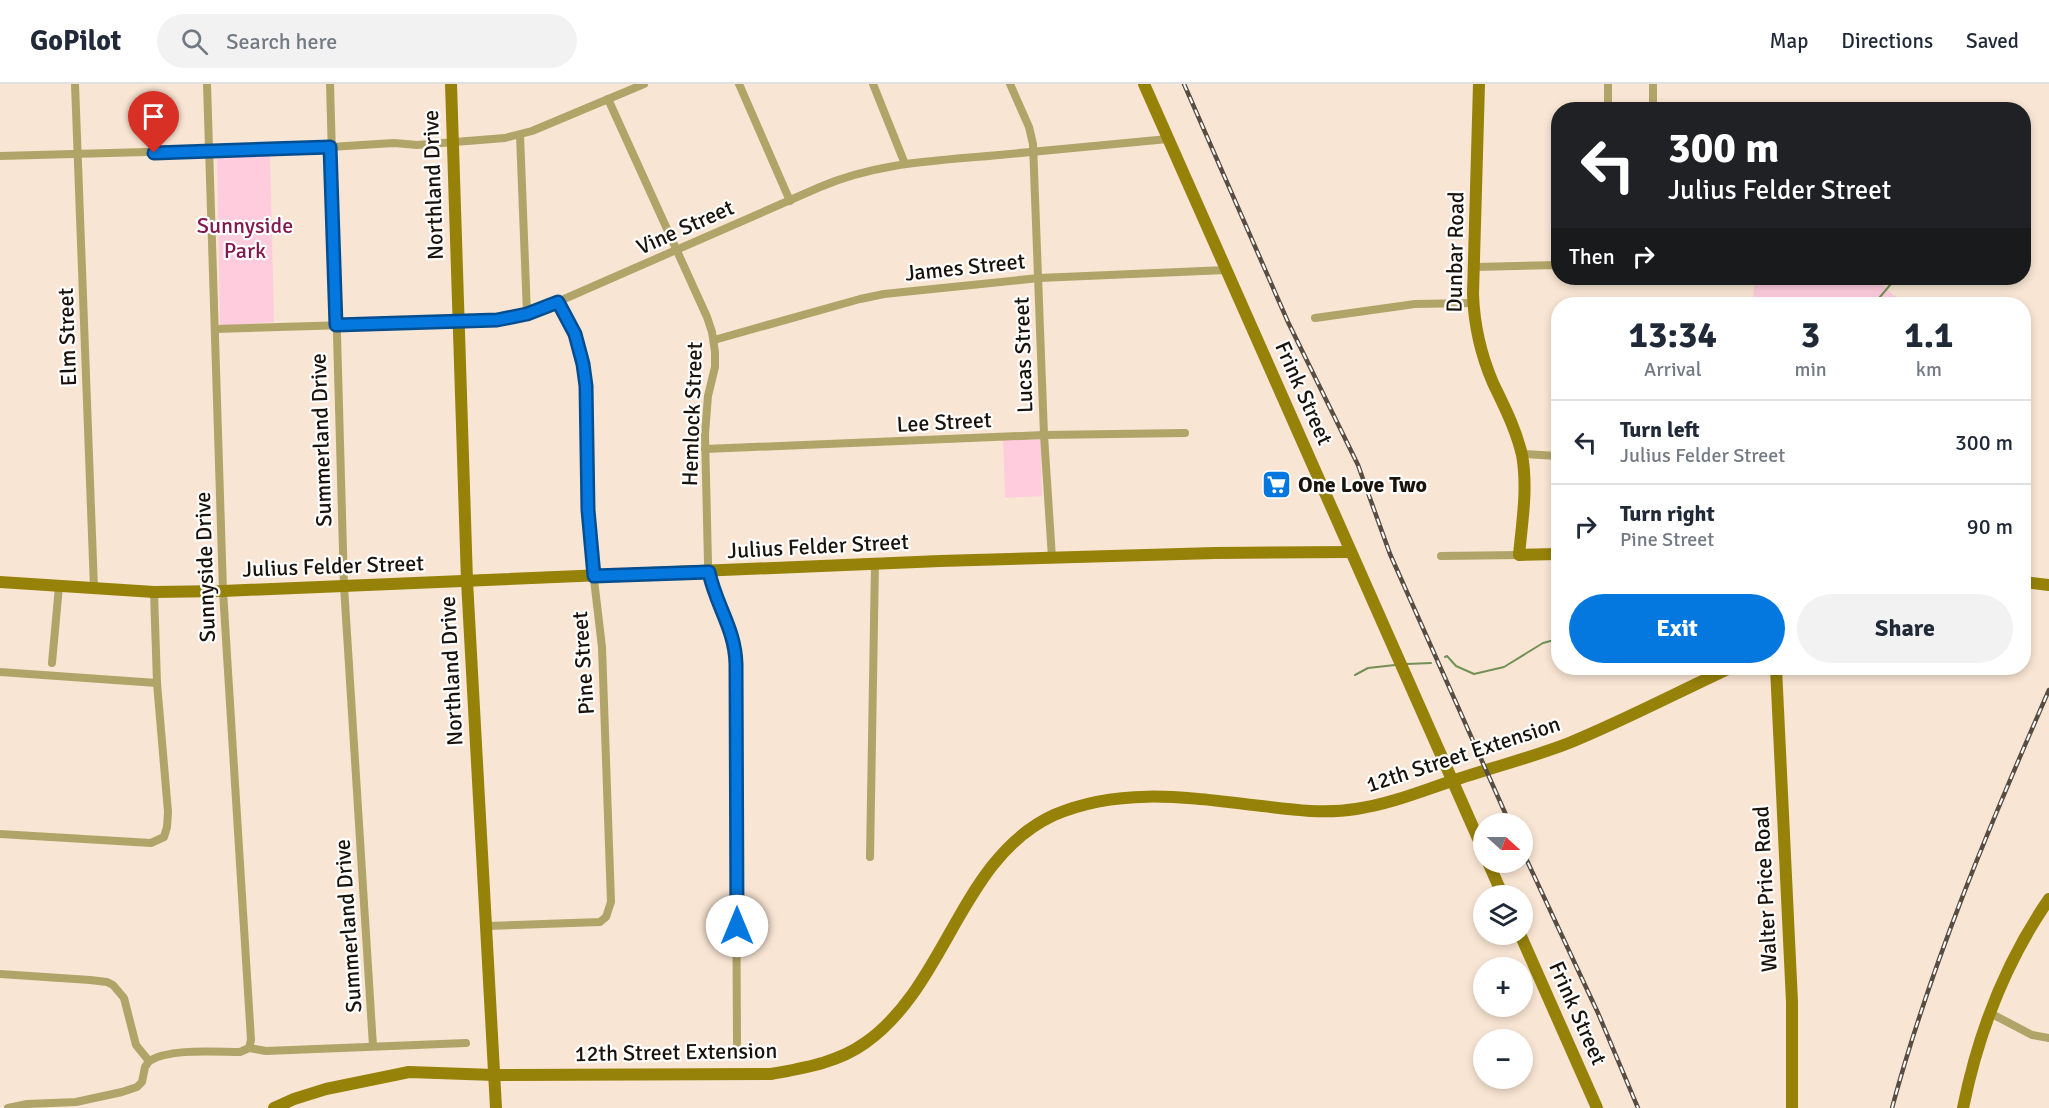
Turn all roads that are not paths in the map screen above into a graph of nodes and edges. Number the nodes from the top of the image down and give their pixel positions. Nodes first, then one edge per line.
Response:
1 (75, 84) edge
2 (207, 84) edge
3 (330, 84) edge
4 (451, 84) edge
5 (644, 84) edge
6 (740, 84) edge
7 (873, 84) edge
8 (1010, 84) edge
9 (1144, 84) edge
10 (1479, 84) edge
11 (1608, 84) edge
12 (1653, 84) edge
13 (608, 99) junction
14 (1608, 102) edge
15 (1653, 102) edge
16 (520, 135) junction
17 (1168, 139) junction
18 (452, 142) junction
19 (330, 147) junction
20 (209, 151) junction
21 (1034, 152) junction
22 (79, 154) junction
23 (0, 156) edge
24 (905, 164) junction
25 (790, 201) junction
26 (675, 250) junction
27 (1551, 265) edge
28 (1475, 267) junction
29 (1226, 270) junction
30 (1039, 278) junction
31 (558, 302) junction
32 (1473, 303) junction
33 (527, 314) junction
34 (1314, 318) dead end
35 (458, 322) junction
36 (336, 325) junction
37 (215, 329) junction
38 (714, 340) junction
39 (1185, 433) dead end
40 (1044, 435) junction
41 (705, 449) junction
42 (1522, 454) junction
43 (1551, 456) edge
44 (1351, 552) junction
45 (1551, 554) edge
46 (1519, 555) junction
47 (1441, 556) dead end
48 (1052, 558) junction
49 (875, 564) junction
50 (709, 572) junction
51 (594, 576) junction
52 (467, 581) junction
53 (0, 582) edge
54 (2031, 583) edge
55 (2049, 585) edge
56 (59, 586) junction
57 (344, 586) junction
58 (94, 588) junction
59 (223, 591) junction
60 (154, 592) junction
61 (52, 663) dead end
62 (0, 672) edge
63 (1715, 675) edge
64 (1776, 675) edge
65 (157, 683) junction
66 (1452, 781) junction
67 (1473, 828) edge
68 (0, 834) edge
69 (870, 857) dead end
70 (2049, 899) edge
71 (486, 926) junction
72 (1525, 945) edge
73 (0, 974) edge
74 (1990, 1013) junction
75 (2049, 1038) edge
76 (466, 1043) dead end
77 (737, 1043) dead end
78 (373, 1046) junction
79 (249, 1048) junction
80 (149, 1061) junction
81 (494, 1075) junction
82 (65, 1106) edge
83 (8, 1108) edge
84 (274, 1108) edge
85 (496, 1108) edge
86 (1597, 1108) edge
87 (1792, 1108) edge
88 (1963, 1108) edge

1 - 22 street, Elm Street
2 - 20 street, Sunnyside Drive
3 - 19 street, Summerland Drive
4 - 18 street, Northland Drive
5 - 13 street
6 - 25 street
7 - 24 street
8 - 21 street, Lucas Street
9 - 17 street, Frink Street
10 - 28 street, Dunbar Road
11 - 14 street
12 - 15 street
13 - 16 street
13 - 26 street, Hemlock Street
16 - 18 street
16 - 33 street
17 - 21 street, Vine Street
17 - 29 street, Frink Street
18 - 19 street
18 - 35 street, Northland Drive
19 - 20 street
19 - 36 street, Summerland Drive
20 - 22 street
20 - 37 street, Sunnyside Drive
21 - 24 street, Vine Street
21 - 30 street, Lucas Street
22 - 23 street
22 - 58 street, Elm Street
24 - 25 street, Vine Street
25 - 26 street, Vine Street
26 - 31 street, Vine Street
26 - 38 street, Hemlock Street
27 - 28 street
28 - 32 street, Dunbar Road
29 - 30 street, James Street
29 - 44 street, Frink Street
30 - 38 street, James Street
30 - 40 street, Lucas Street
31 - 33 street, Vine Street
31 - 51 street, Pine Street
32 - 34 street
32 - 42 street, Dunbar Road
33 - 35 street, Vine Street
35 - 36 street, Vine Street
35 - 52 street, Northland Drive
36 - 37 street, Vine Street
36 - 57 street, Summerland Drive
37 - 59 street, Sunnyside Drive
38 - 41 street, Hemlock Street
39 - 40 street, Lee Street
40 - 41 street, Lee Street
40 - 48 street, Lucas Street
41 - 50 street, Hemlock Street
42 - 43 street
42 - 46 street, Dunbar Road
44 - 48 street, Julius Felder Street
44 - 66 street, Frink Street
45 - 46 street
46 - 47 street
48 - 49 street, Julius Felder Street
49 - 50 street, Julius Felder Street
49 - 69 street
50 - 51 street, Julius Felder Street
50 - 77 street, Hemlock Street
51 - 52 street, Julius Felder Street
51 - 71 street, Pine Street
52 - 57 street, Julius Felder Street
52 - 71 street, Northland Drive
53 - 56 street, Julius Felder Street
54 - 55 street
56 - 58 street, Julius Felder Street
56 - 61 street
57 - 59 street, Julius Felder Street
57 - 78 street, Summerland Drive
58 - 60 street, Julius Felder Street
59 - 60 street, Julius Felder Street
59 - 79 street, Sunnyside Drive
60 - 65 street
62 - 65 street
63 - 66 street, 12th Street Extension
64 - 87 street, Walter Price Road
65 - 68 street
66 - 67 street, Frink Street
66 - 81 street, 12th Street Extension
70 - 74 street
71 - 81 street, Northland Drive
72 - 86 street, Frink Street
73 - 80 street
74 - 75 street
74 - 88 street
76 - 78 street
78 - 79 street
79 - 80 street
80 - 82 street
81 - 84 street, 12th Street Extension
81 - 85 street, Northland Drive
82 - 83 street

